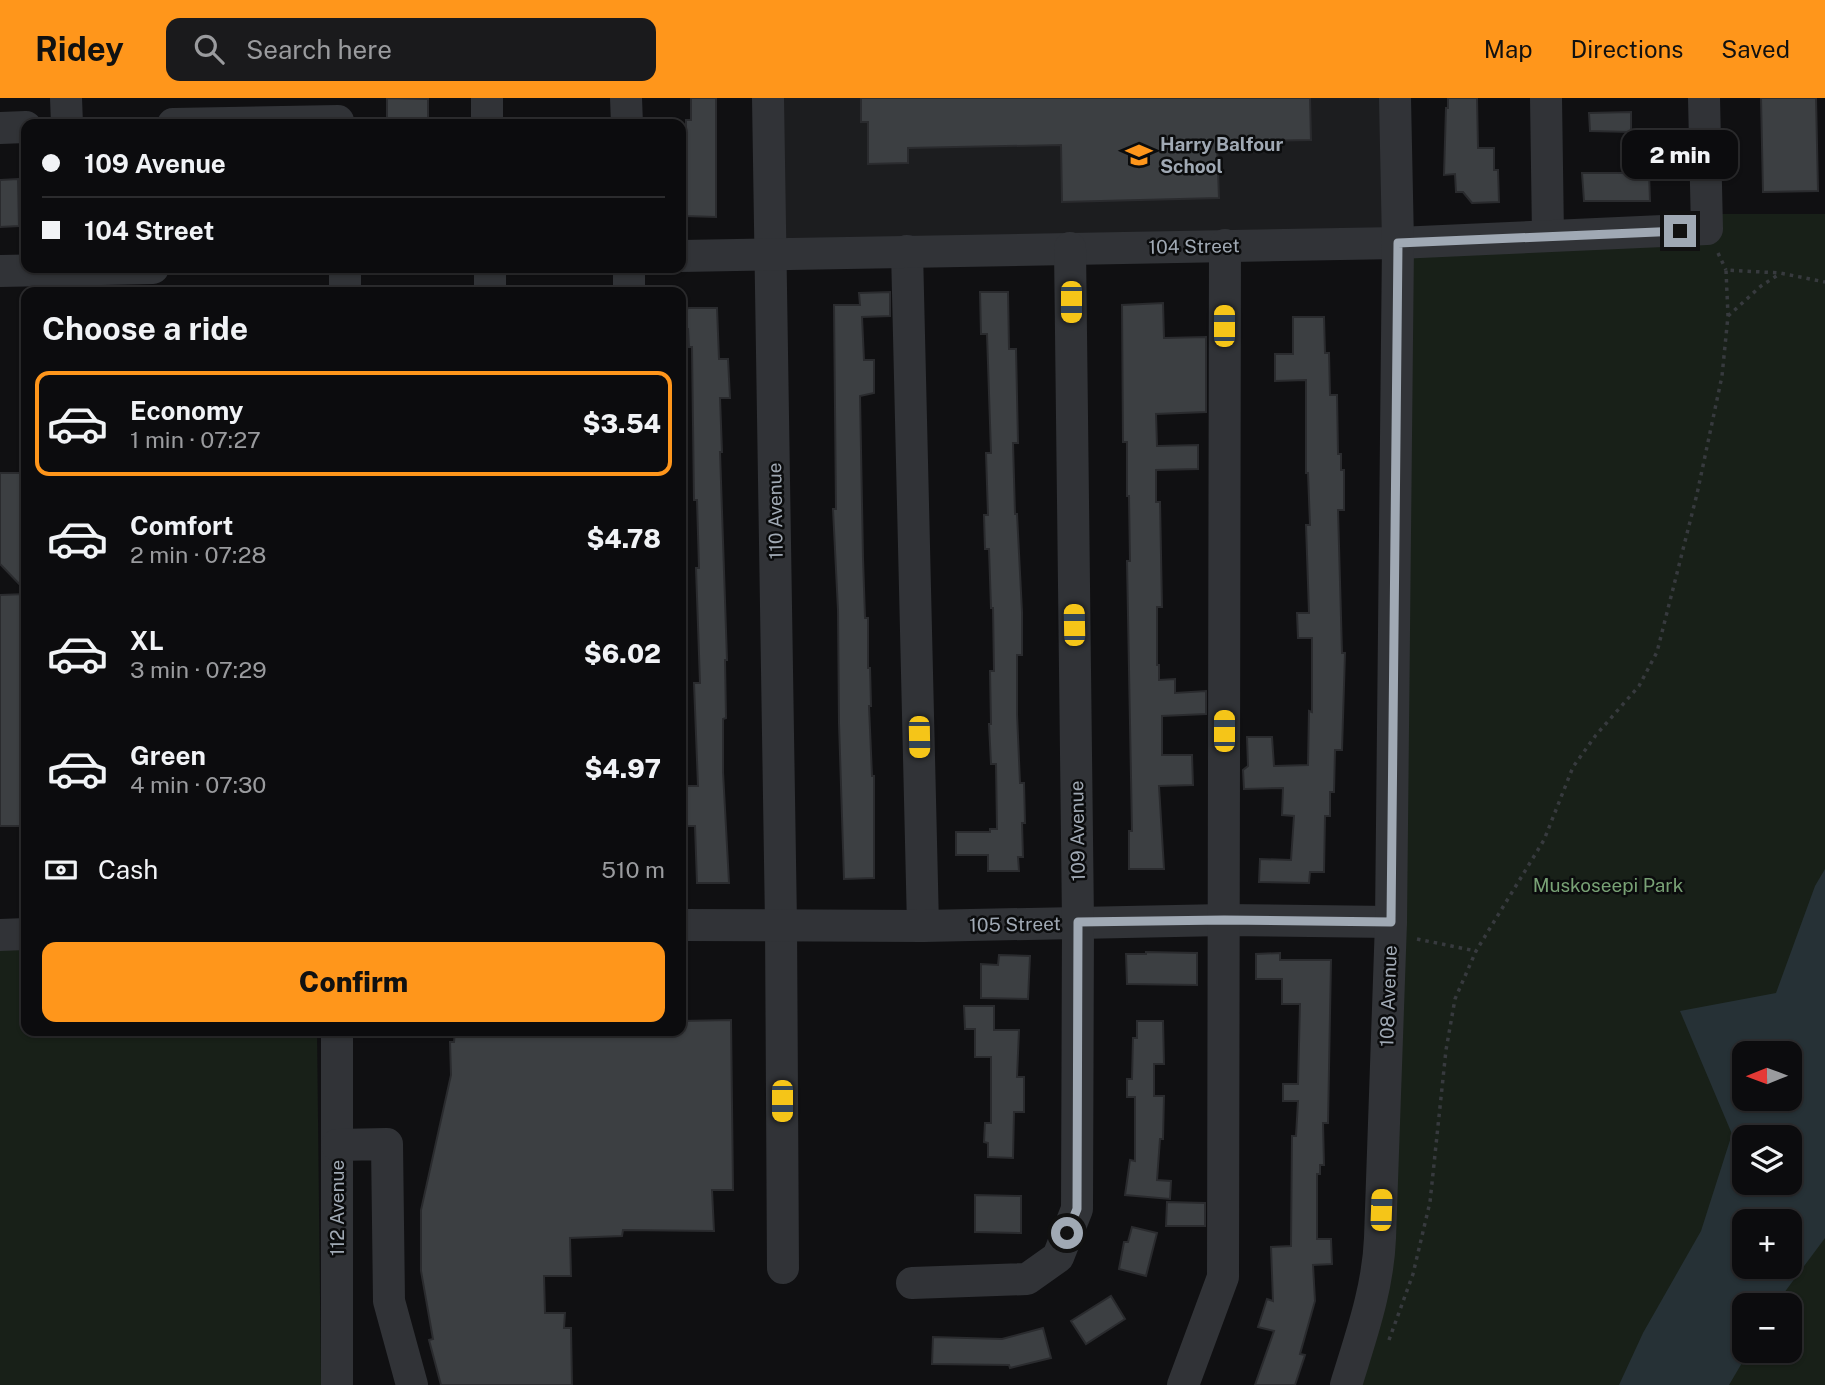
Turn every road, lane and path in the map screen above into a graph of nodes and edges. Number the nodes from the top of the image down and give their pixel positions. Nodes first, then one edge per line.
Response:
1 (66, 98) edge
2 (486, 98) edge
3 (626, 98) edge
4 (768, 98) edge
5 (1395, 98) edge
6 (1546, 98) edge
7 (1704, 98) edge
8 (338, 115) edge
9 (67, 119) edge
10 (265, 119) edge
11 (487, 119) edge
12 (627, 119) edge
13 (21, 127) edge
14 (0, 128) edge
15 (1548, 236) junction
16 (1398, 243) junction
17 (1225, 245) junction
18 (1070, 248) junction
19 (907, 251) junction
20 (771, 254) junction
21 (686, 256) edge
22 (21, 270) edge
23 (0, 271) edge
24 (1780, 274) junction
25 (1825, 282) edge
26 (1728, 316) junction
27 (1224, 920) junction
28 (1078, 922) junction
29 (781, 924) junction
30 (686, 925) edge
31 (923, 926) junction
32 (1391, 930) junction
33 (21, 934) edge
34 (0, 935) edge
35 (1476, 951) junction
36 (337, 1036) edge
37 (337, 1145) junction
38 (783, 1268) dead end
39 (912, 1283) dead end
40 (1388, 1344) dead end
41 (337, 1385) edge
42 (412, 1385) edge
43 (1183, 1385) edge
44 (1346, 1385) edge

1 - 9 street
2 - 11 street
3 - 12 street
4 - 20 street, 110 Avenue
5 - 16 street, 108 Avenue
6 - 15 street
7 - 15 street, 104 Street
8 - 10 street
13 - 14 street
15 - 16 street, 104 Street
16 - 17 street, 104 Street
16 - 32 street, 108 Avenue
17 - 18 street, 104 Street
17 - 27 street
18 - 19 street, 104 Street
18 - 28 street, 109 Avenue
19 - 20 street, 104 Street
19 - 31 street
20 - 21 street, 104 Street
20 - 29 street, 110 Avenue
22 - 23 street
24 - 25 path
24 - 26 path
24 - 26 path
26 - 35 path
27 - 28 street, 105 Street
27 - 32 street, 105 Street
27 - 43 street
28 - 31 street, 105 Street
28 - 39 street, 109 Avenue
29 - 30 street, 105 Street
29 - 31 street, 105 Street
29 - 38 street, 110 Avenue
32 - 35 path
32 - 44 street, 108 Avenue
33 - 34 street
35 - 40 path
36 - 37 street, 112 Avenue
37 - 41 street, 112 Avenue
37 - 42 street

